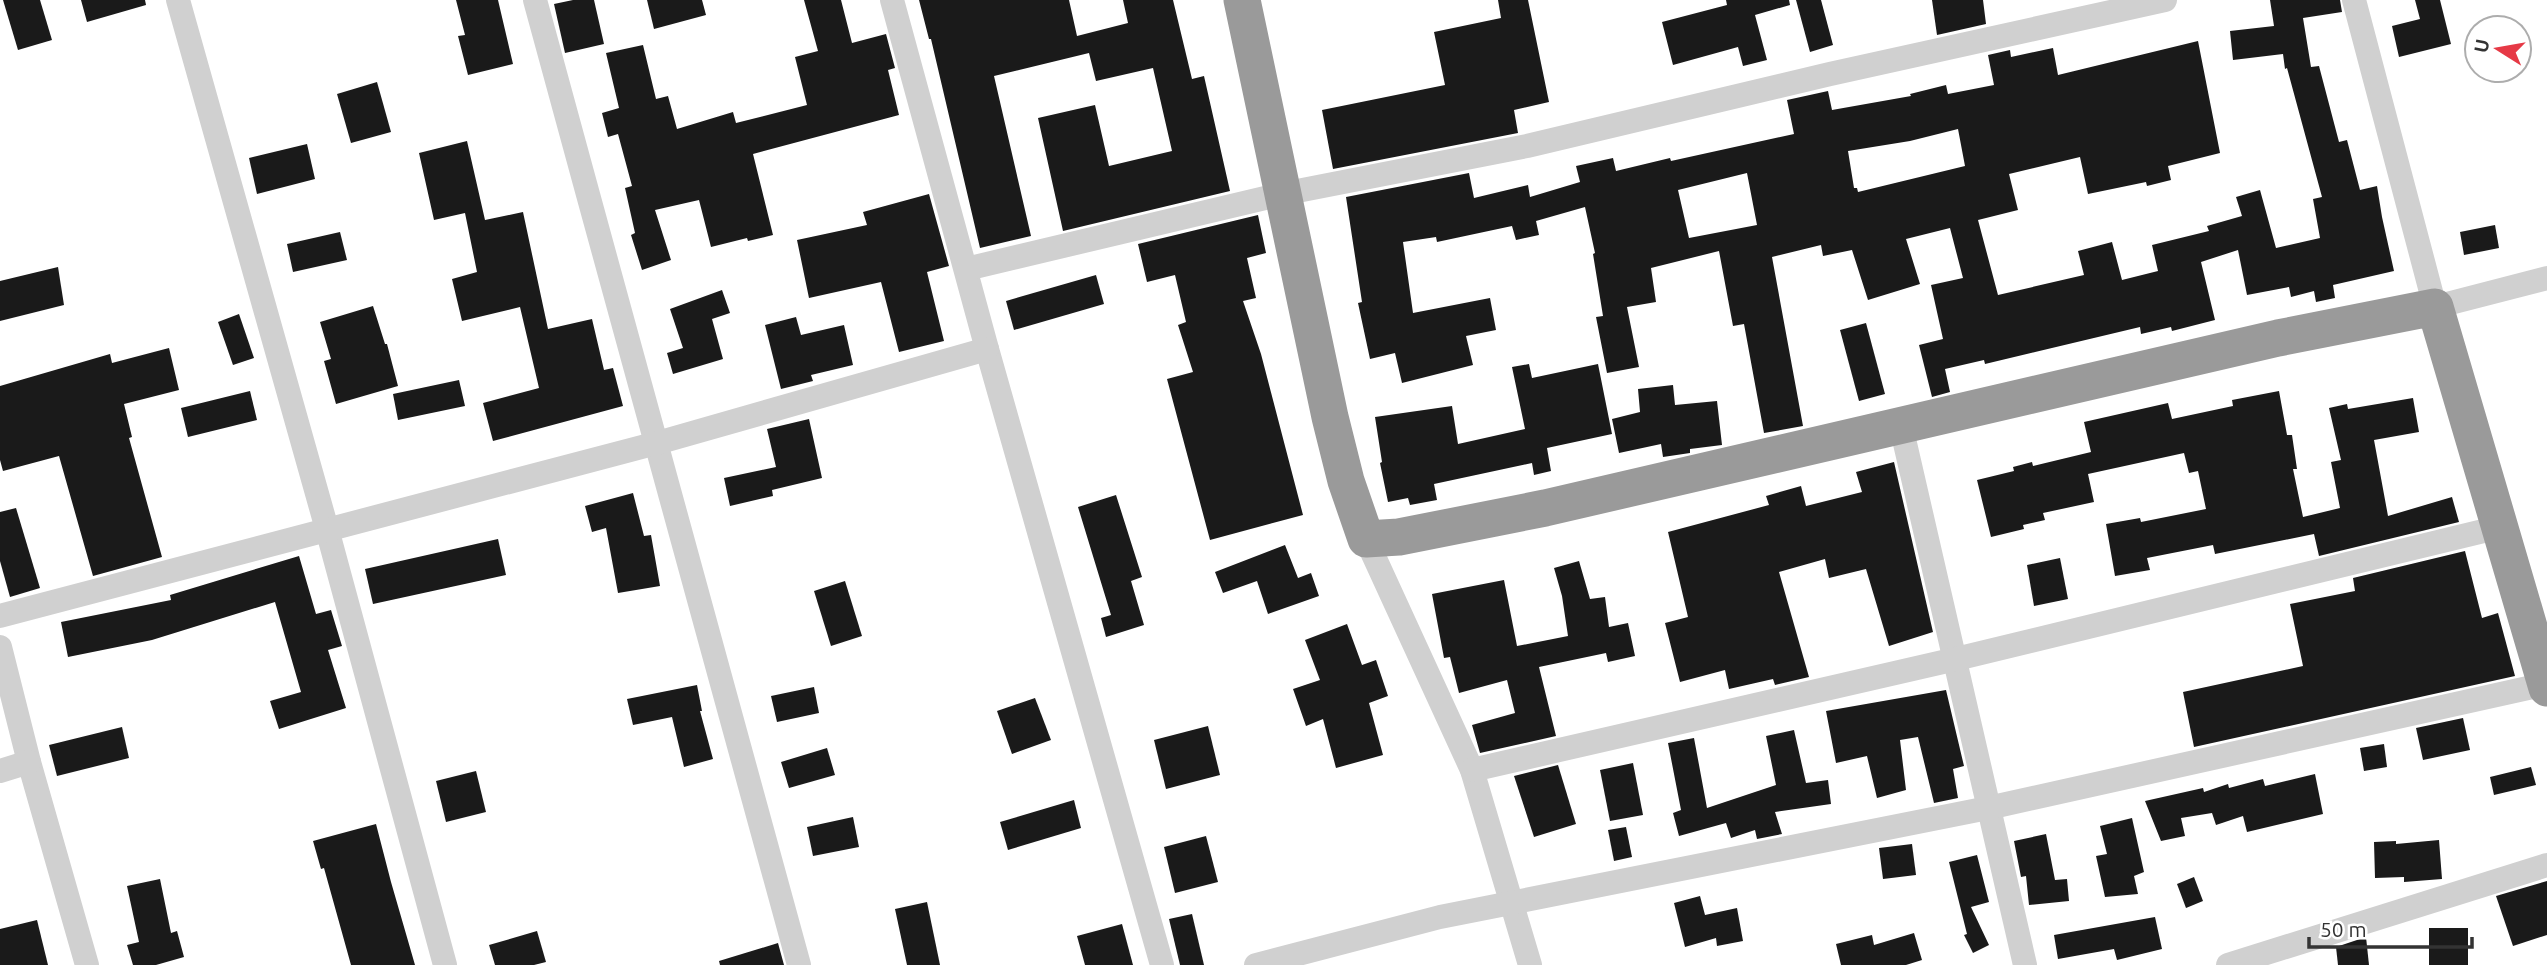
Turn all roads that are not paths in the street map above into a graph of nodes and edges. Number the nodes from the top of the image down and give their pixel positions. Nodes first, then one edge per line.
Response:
1 (178, 0) edge
2 (535, 0) edge
3 (892, 0) edge
4 (1242, 0) edge
5 (2165, 0) edge
6 (2354, 0) edge
7 (1283, 194) junction
8 (966, 269) junction
9 (2547, 278) edge
10 (2435, 307) junction
11 (987, 349) junction
12 (1901, 426) junction
13 (657, 443) junction
14 (2500, 527) junction
15 (327, 529) junction
16 (1366, 539) junction
17 (0, 616) edge
18 (2538, 626) edge
19 (0, 650) edge
20 (1956, 659) junction
21 (2546, 686) edge
22 (29, 762) junction
23 (1472, 770) junction
24 (0, 771) edge
25 (1988, 808) junction
26 (2547, 865) edge
27 (1511, 903) junction
28 (87, 965) edge
29 (445, 965) edge
30 (799, 965) edge
31 (1162, 965) edge
32 (1256, 965) edge
33 (1530, 965) edge
34 (2025, 965) edge
35 (2228, 965) edge

1 - 15 street
2 - 13 street
3 - 8 street
4 - 7 highway
5 - 7 street
6 - 10 street
7 - 8 street
7 - 16 highway
8 - 11 street
9 - 10 street
10 - 12 highway
10 - 14 highway
11 - 13 street
11 - 31 street
12 - 16 highway
12 - 20 street
13 - 15 street
13 - 30 street
14 - 18 highway
14 - 20 street
15 - 17 street
15 - 29 street
16 - 23 street
18 - 21 highway
19 - 22 street
20 - 23 street
20 - 25 street
21 - 25 street
22 - 24 street
22 - 28 street
23 - 27 street
25 - 27 street
25 - 34 street
26 - 35 street
27 - 32 street
27 - 33 street

